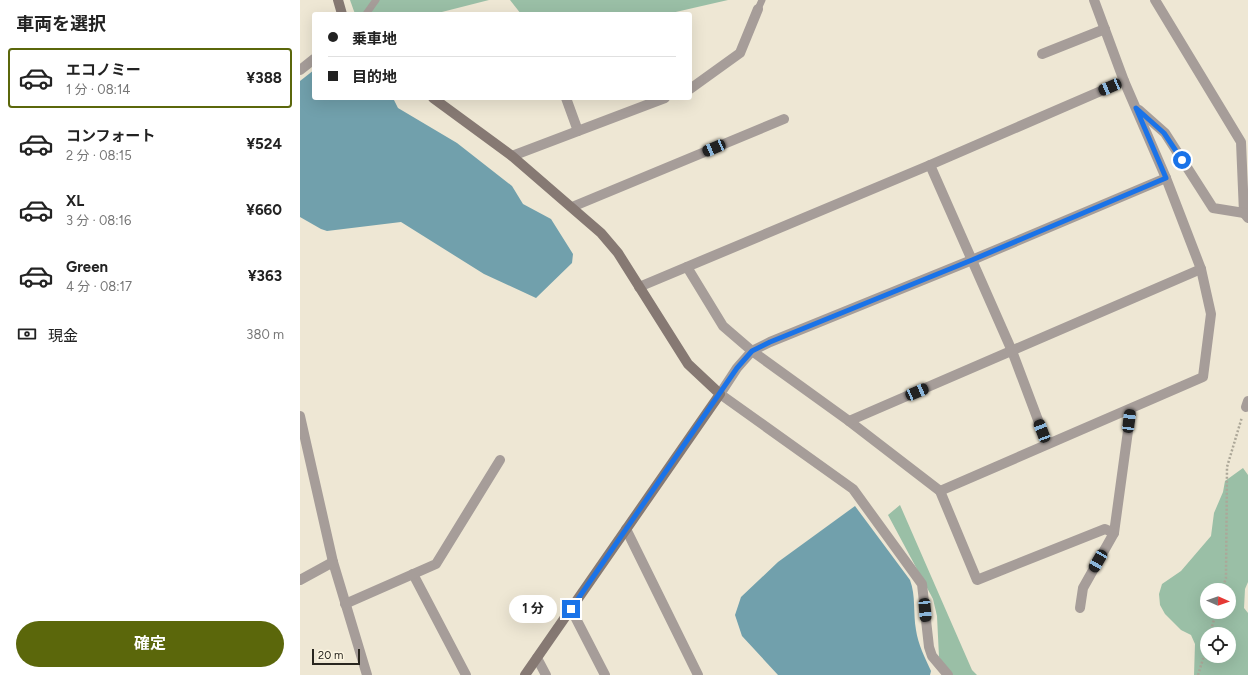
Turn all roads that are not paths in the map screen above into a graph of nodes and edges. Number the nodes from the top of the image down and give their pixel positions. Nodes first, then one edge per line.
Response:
1 (338, 0) edge
2 (376, 0) edge
3 (1094, 0) edge
4 (1155, 0) edge
5 (760, 5) edge
6 (341, 12) edge
7 (367, 12) edge
8 (1105, 29) junction
9 (1042, 54) dead end
10 (312, 61) edge
11 (300, 70) edge
12 (1124, 81) junction
13 (692, 88) edge
14 (436, 100) edge
15 (567, 100) edge
16 (660, 100) edge
17 (1136, 108) junction
18 (784, 119) dead end
19 (578, 131) junction
20 (512, 156) junction
21 (930, 165) junction
22 (1166, 178) junction
23 (572, 207) junction
24 (1246, 215) edge
25 (972, 260) junction
26 (687, 267) junction
27 (1201, 269) junction
28 (639, 287) junction
29 (752, 351) junction
30 (1012, 351) junction
31 (720, 394) junction
32 (1131, 409) junction
33 (300, 416) edge
34 (849, 421) junction
35 (1047, 444) junction
36 (500, 460) dead end
37 (940, 491) junction
38 (626, 529) junction
39 (1114, 533) junction
40 (333, 562) junction
41 (413, 574) junction
42 (300, 580) edge
43 (345, 604) junction
44 (1080, 608) dead end
45 (571, 609) junction
46 (537, 658) junction
47 (367, 675) edge
48 (466, 675) edge
49 (525, 675) edge
50 (546, 675) edge
51 (605, 675) edge
52 (698, 675) edge
53 (948, 675) edge

1 - 6 street
2 - 7 lane
3 - 8 street
4 - 24 street
5 - 13 street
8 - 9 street
8 - 12 street
10 - 11 street
12 - 17 street
12 - 21 street
14 - 20 street
15 - 19 street
16 - 19 street
17 - 22 street
17 - 24 street
18 - 23 street
19 - 20 street
20 - 23 street
21 - 25 street
21 - 26 street
22 - 25 street
22 - 27 street
23 - 28 street
25 - 29 street
25 - 30 street
26 - 28 street
26 - 29 street
27 - 30 street
27 - 32 street
28 - 31 street
29 - 31 street
29 - 34 street
30 - 34 street
30 - 35 street
31 - 38 street
31 - 53 street
32 - 35 street
32 - 39 street
33 - 40 street
34 - 37 street
35 - 37 street
36 - 41 street
37 - 39 street
38 - 45 street
38 - 52 street
39 - 44 street
40 - 42 street
40 - 43 street
41 - 43 street
41 - 48 street
43 - 47 street
45 - 46 street
45 - 51 street
46 - 49 street
46 - 50 street

